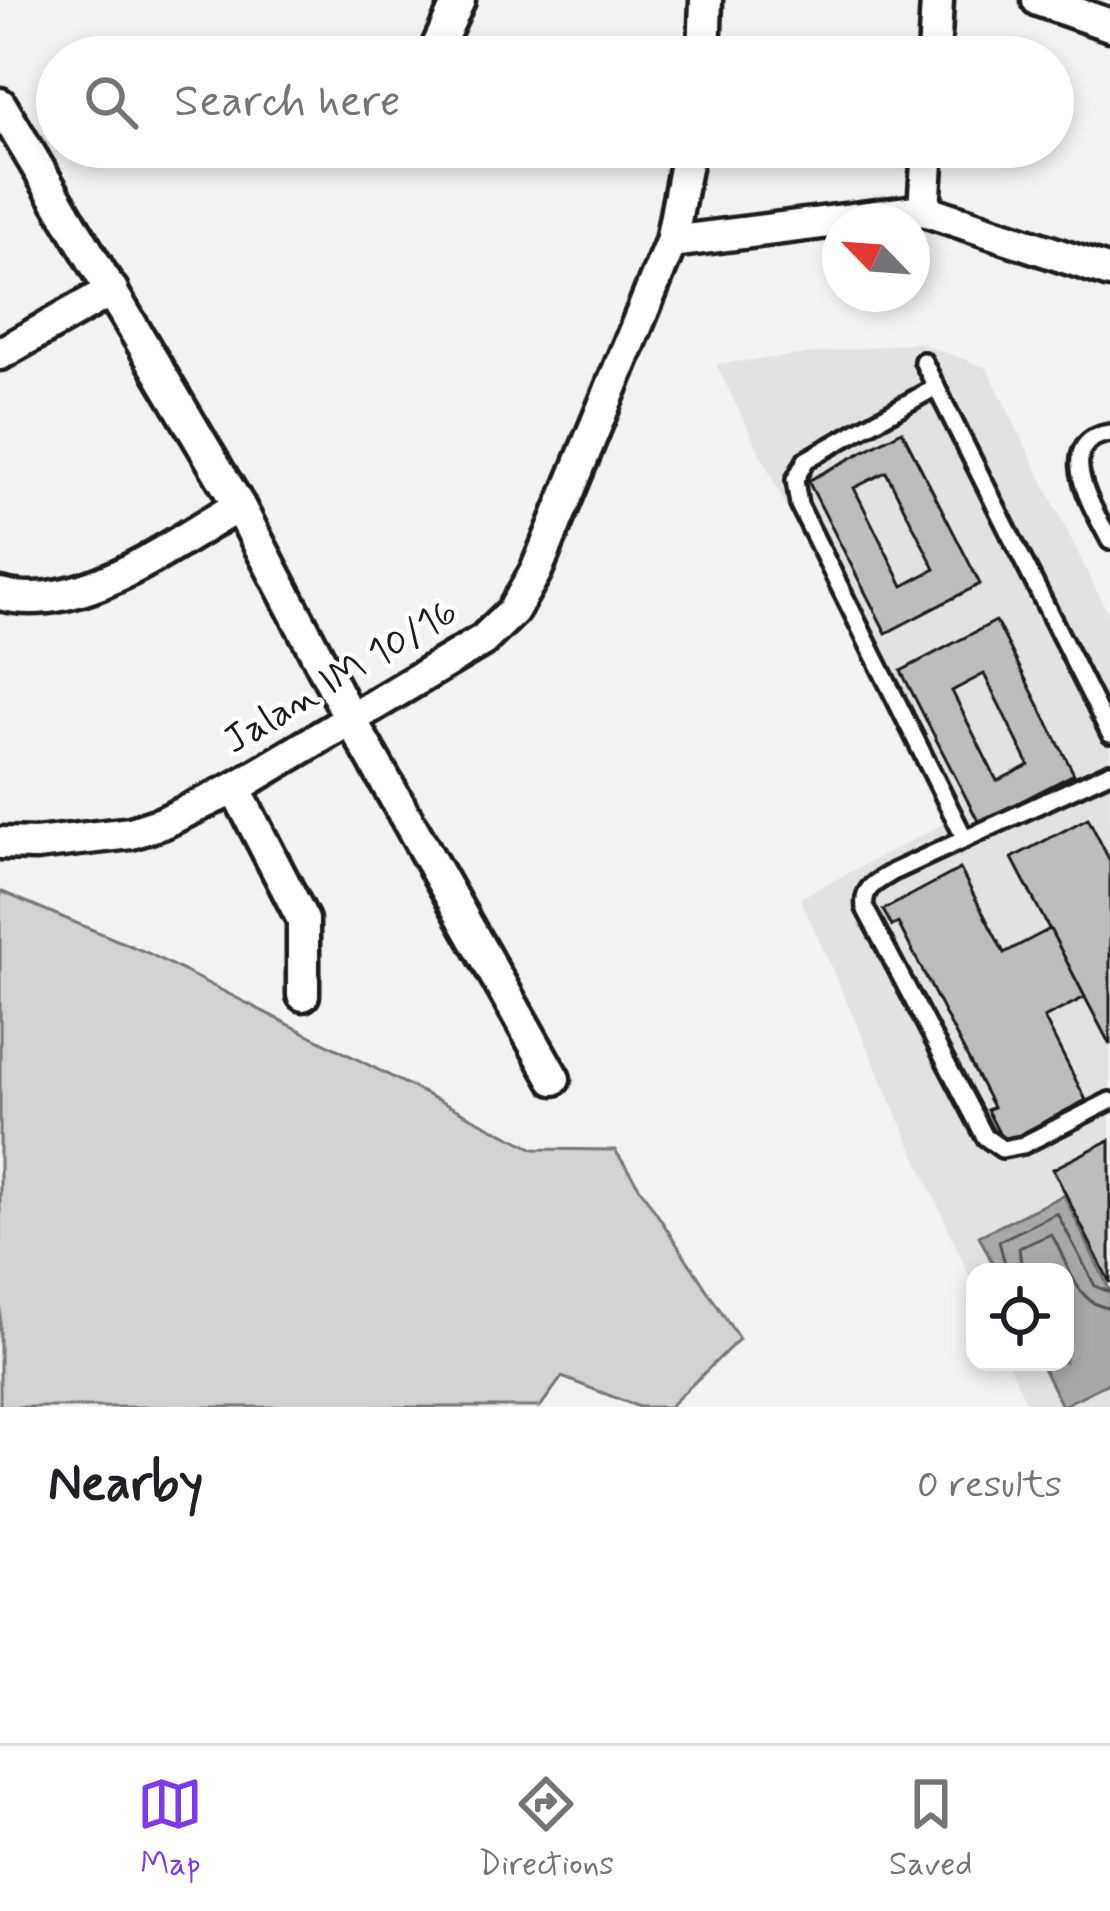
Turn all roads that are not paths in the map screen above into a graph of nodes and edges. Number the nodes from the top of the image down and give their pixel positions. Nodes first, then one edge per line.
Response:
1 (459, 0) edge
2 (706, 0) edge
3 (937, 0) edge
4 (1038, 0) edge
5 (1110, 25) edge
6 (443, 36) edge
7 (705, 36) edge
8 (935, 36) edge
9 (0, 104) edge
10 (36, 164) edge
11 (39, 168) edge
12 (685, 168) edge
13 (927, 168) edge
14 (924, 204) edge
15 (930, 212) edge
16 (822, 223) edge
17 (671, 242) junction
18 (1110, 272) edge
19 (112, 290) junction
20 (0, 354) edge
21 (923, 361) dead end
22 (936, 387) junction
23 (1110, 433) edge
24 (239, 506) junction
25 (1110, 541) edge
26 (0, 594) edge
27 (351, 720) junction
28 (1110, 734) edge
29 (1110, 772) edge
30 (235, 788) junction
31 (965, 839) junction
32 (0, 843) edge
33 (303, 995) dead end
34 (554, 1079) dead end
35 (1110, 1101) edge

1 - 6 street
2 - 7 street
3 - 8 street
4 - 5 street
9 - 10 street
11 - 19 street
12 - 17 street, Jalan IM 10/16
13 - 14 street
15 - 18 street
16 - 17 street
17 - 27 street, Jalan IM 10/16
19 - 20 street
19 - 24 street
21 - 22 lane
22 - 28 lane
22 - 31 lane
23 - 25 lane
24 - 26 street
24 - 27 street
27 - 30 street, Jalan IM 10/16
27 - 34 street
29 - 31 lane
30 - 32 street, Jalan IM 10/16
30 - 33 street
31 - 35 lane

